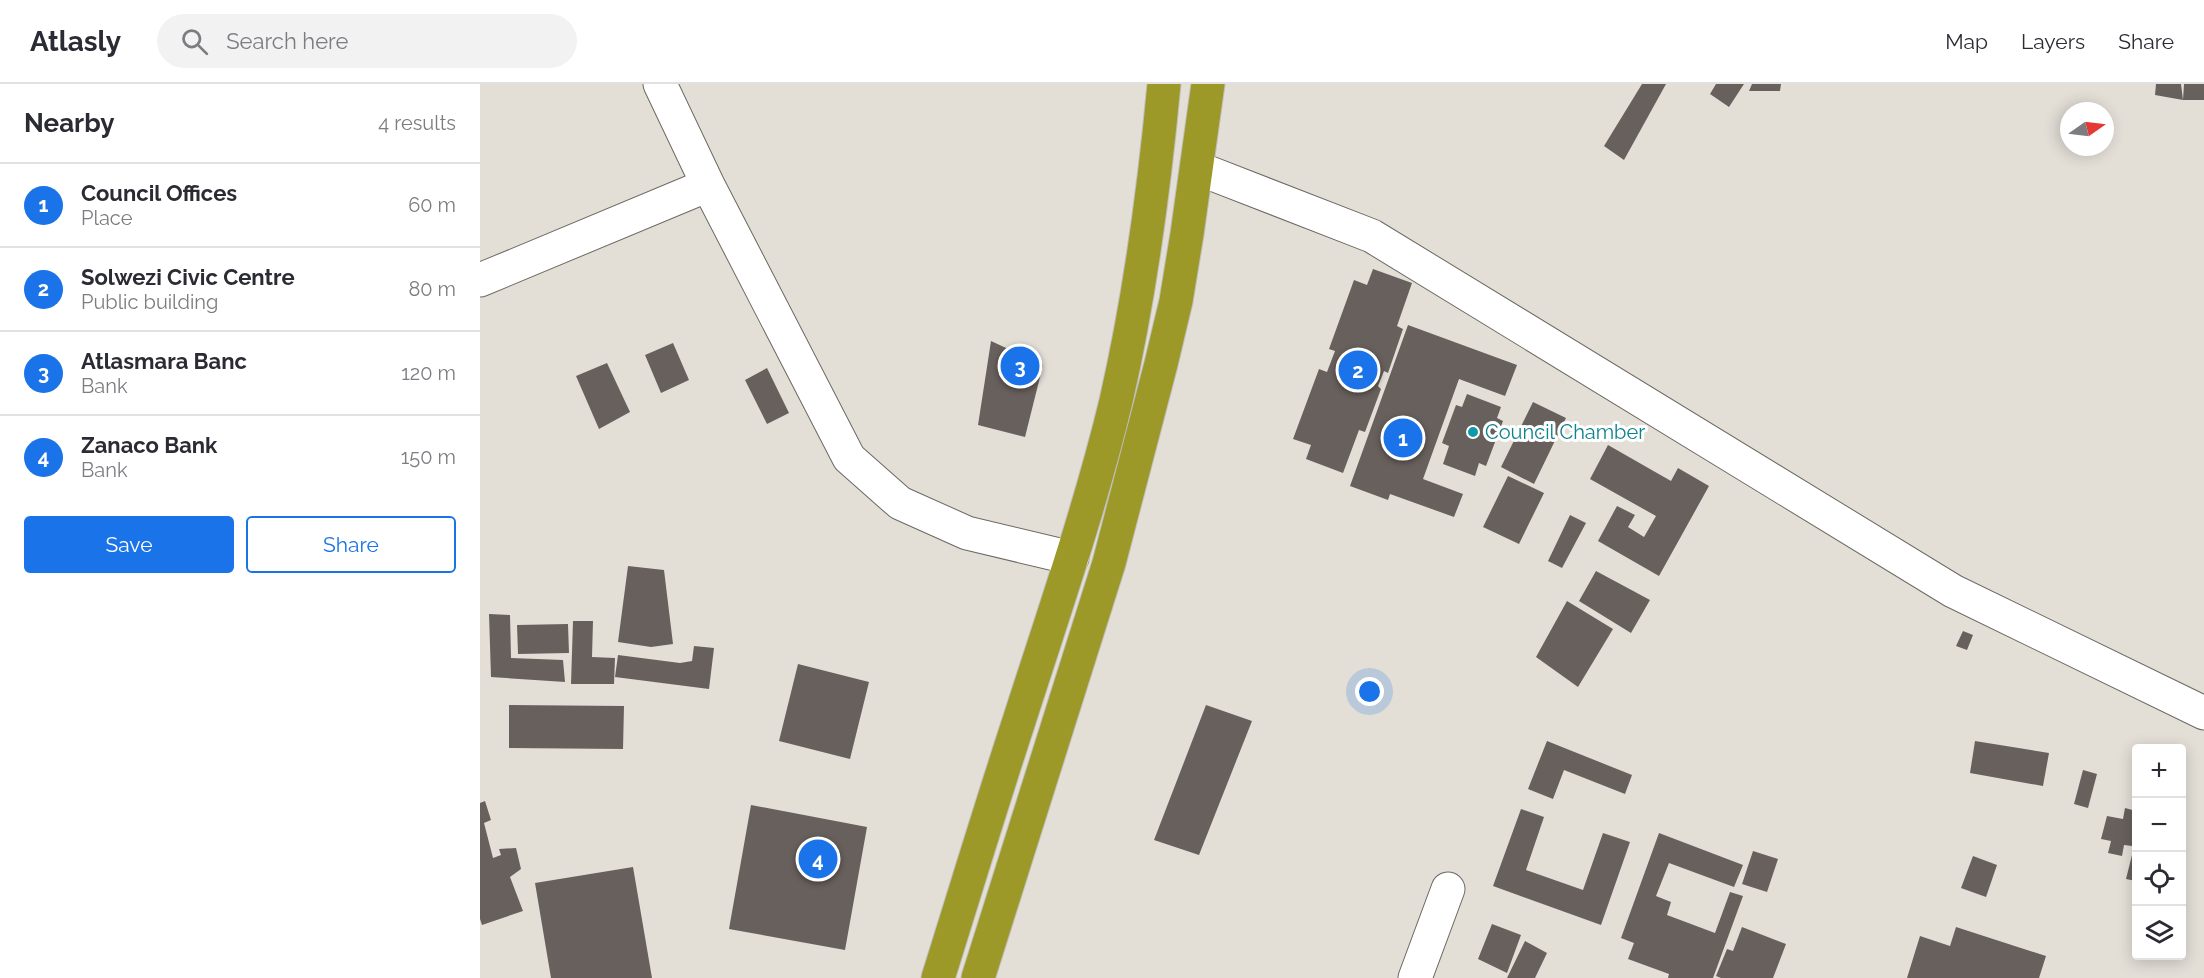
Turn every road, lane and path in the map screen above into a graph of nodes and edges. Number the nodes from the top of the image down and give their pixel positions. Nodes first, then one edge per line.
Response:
1 (660, 84) edge
2 (1164, 84) edge
3 (1208, 84) edge
4 (1197, 168) junction
5 (708, 185) junction
6 (480, 280) edge
7 (1072, 558) junction
8 (2204, 713) edge
9 (1448, 889) dead end
10 (938, 978) edge
11 (978, 978) edge
12 (1415, 978) edge

1 - 5 street
2 - 7 highway
3 - 4 highway
4 - 8 street
4 - 11 highway
5 - 6 street
5 - 7 street
7 - 10 highway
9 - 12 street

